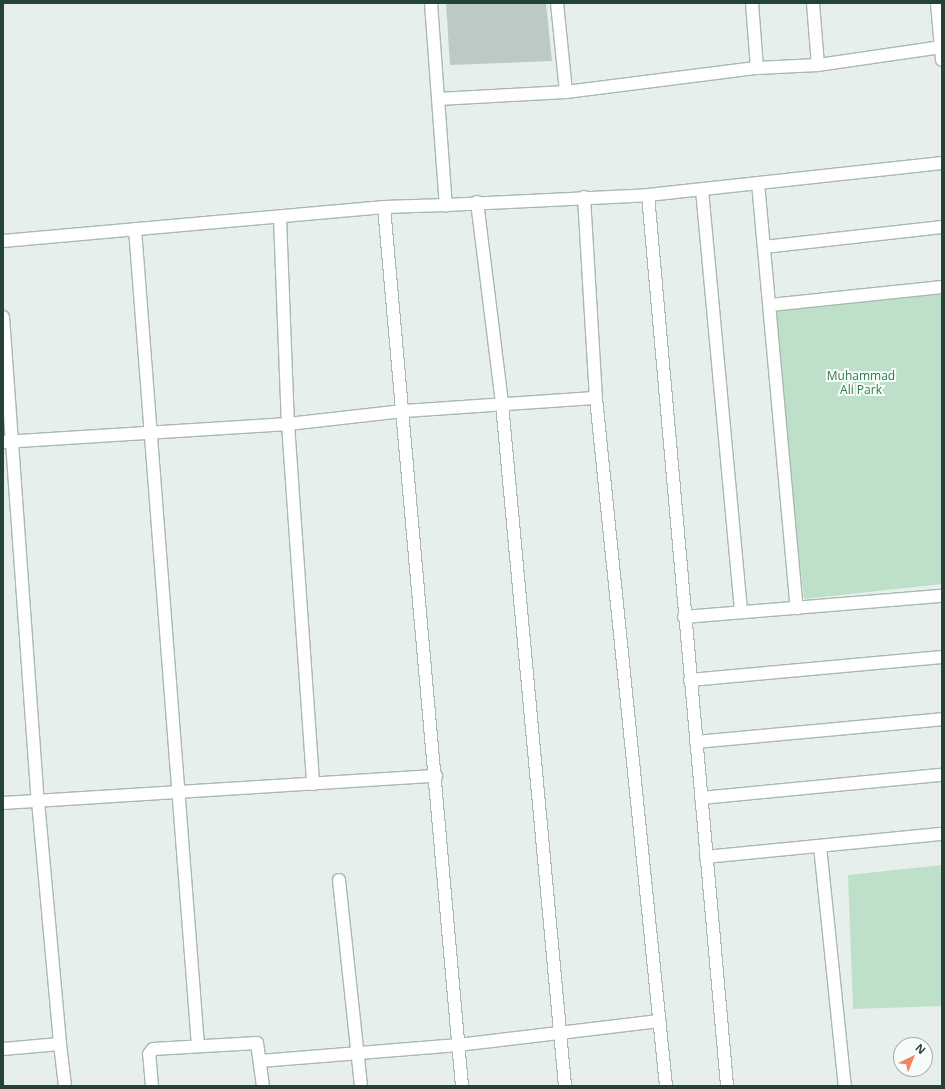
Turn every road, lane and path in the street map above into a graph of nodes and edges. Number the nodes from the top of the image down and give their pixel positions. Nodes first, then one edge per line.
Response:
1 (431, 3) edge
2 (558, 3) edge
3 (752, 3) edge
4 (813, 3) edge
5 (937, 3) edge
6 (941, 47) junction
7 (942, 60) edge
8 (818, 65) junction
9 (757, 68) junction
10 (566, 92) junction
11 (438, 99) junction
12 (942, 163) edge
13 (758, 183) junction
14 (702, 190) junction
15 (648, 195) junction
16 (584, 197) junction
17 (477, 202) junction
18 (446, 205) junction
19 (384, 207) junction
20 (280, 218) junction
21 (942, 227) edge
22 (135, 229) junction
23 (3, 241) edge
24 (764, 247) junction
25 (942, 287) edge
26 (770, 305) junction
27 (3, 317) edge
28 (596, 398) junction
29 (502, 404) junction
30 (403, 411) junction
31 (288, 424) junction
32 (151, 432) junction
33 (7, 441) edge
34 (942, 596) edge
35 (797, 608) junction
36 (741, 612) junction
37 (684, 617) junction
38 (942, 657) edge
39 (690, 680) junction
40 (942, 719) edge
41 (696, 742) junction
42 (942, 775) edge
43 (436, 776) junction
44 (313, 784) junction
45 (180, 791) junction
46 (701, 798) junction
47 (38, 802) junction
48 (3, 804) edge
49 (942, 834) edge
50 (820, 846) junction
51 (706, 857) junction
52 (339, 880) dead end
53 (660, 1021) junction
54 (561, 1030) junction
55 (60, 1044) junction
56 (458, 1045) junction
57 (198, 1046) junction
58 (3, 1049) edge
59 (358, 1052) junction
60 (260, 1060) junction
61 (65, 1086) edge
62 (152, 1086) edge
63 (263, 1086) edge
64 (361, 1086) edge
65 (462, 1086) edge
66 (566, 1086) edge
67 (666, 1086) edge
68 (727, 1086) edge
69 (845, 1086) edge

1 - 11 street
2 - 10 street
3 - 9 street
4 - 8 street
5 - 6 street
6 - 7 street
6 - 8 street
8 - 9 street
9 - 10 street
10 - 11 street
11 - 18 street
12 - 13 street
13 - 14 street
13 - 24 street
14 - 15 street
14 - 36 street
15 - 16 street
15 - 37 street
16 - 17 street
16 - 28 street
17 - 18 street
17 - 29 street
18 - 19 street
19 - 20 street
19 - 30 street
20 - 22 street
20 - 31 street
21 - 24 street
22 - 23 street
22 - 32 street
24 - 26 street
25 - 26 street
26 - 35 street
27 - 33 street
28 - 29 street
28 - 53 street
29 - 30 street
29 - 54 street
30 - 31 street
30 - 43 street
31 - 32 street
31 - 44 street
32 - 33 street
32 - 45 street
33 - 47 street
34 - 35 street
35 - 36 street
36 - 37 street
37 - 39 street
38 - 39 street
39 - 41 street
40 - 41 street
41 - 46 street
42 - 46 street
43 - 44 street
43 - 56 street
44 - 45 street
45 - 47 street
45 - 57 street
46 - 51 street
47 - 48 street
47 - 55 street
49 - 50 street
50 - 51 street
50 - 69 street
51 - 68 street
52 - 59 street
53 - 54 street
53 - 67 street
54 - 56 street
54 - 66 street
55 - 58 street
55 - 61 street
56 - 59 street
56 - 65 street
57 - 60 street
57 - 62 street
59 - 60 street
59 - 64 street
60 - 63 street

